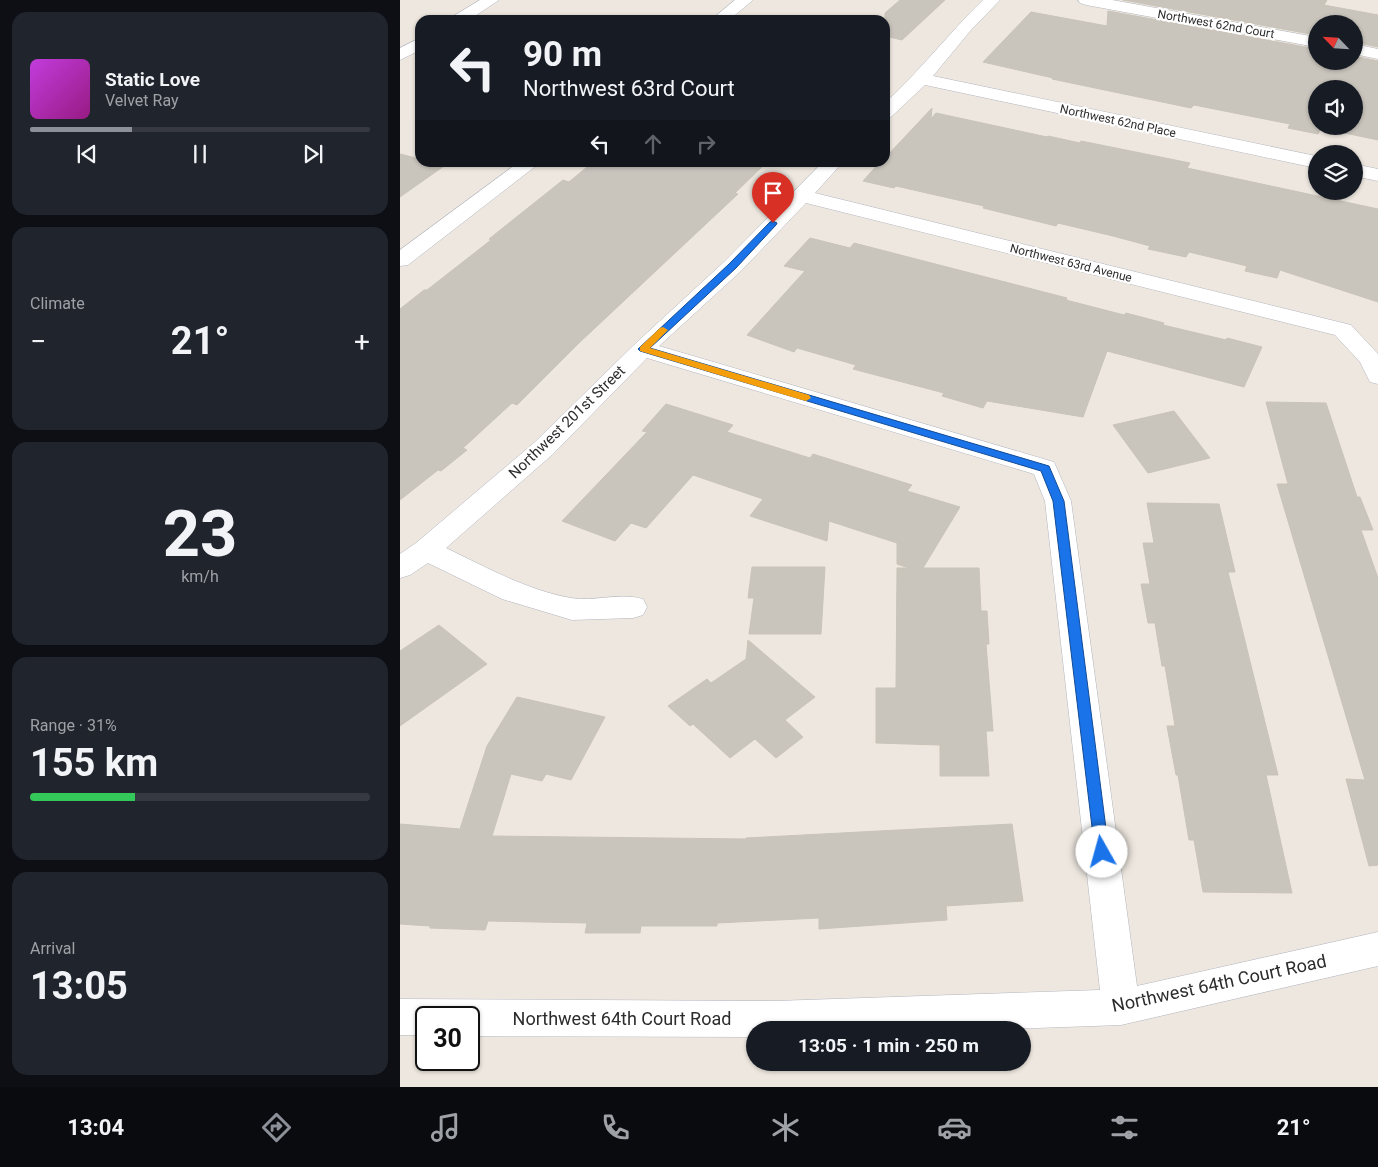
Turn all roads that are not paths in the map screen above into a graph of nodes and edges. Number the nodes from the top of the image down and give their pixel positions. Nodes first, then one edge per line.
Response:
1 (491, 0) edge
2 (746, 0) edge
3 (992, 0) edge
4 (1086, 0) edge
5 (466, 15) edge
6 (726, 15) edge
7 (1308, 41) edge
8 (415, 46) edge
9 (1363, 51) edge
10 (1378, 54) edge
11 (400, 55) edge
12 (921, 79) junction
13 (890, 108) edge
14 (1308, 160) edge
15 (525, 167) edge
16 (829, 167) edge
17 (1363, 172) edge
18 (1378, 175) edge
19 (800, 195) junction
20 (400, 260) edge
21 (643, 349) junction
22 (1378, 377) edge
23 (426, 550) junction
24 (400, 568) edge
25 (633, 607) dead end
26 (1378, 950) edge
27 (1121, 1007) junction
28 (400, 1017) edge

1 - 5 street
2 - 6 street
3 - 12 street
4 - 7 street, Northwest 62nd Court
8 - 11 street
9 - 10 street
12 - 13 street
12 - 14 street, Northwest 62nd Place
15 - 20 street
16 - 19 street, Northwest 201st Street
17 - 18 street
19 - 21 street, Northwest 201st Street
19 - 22 street, Northwest 63rd Avenue
21 - 23 street, Northwest 201st Street
21 - 27 street
23 - 24 street, Northwest 201st Street
23 - 25 street
26 - 27 street, Northwest 64th Court Road
27 - 28 street, Northwest 64th Court Road

